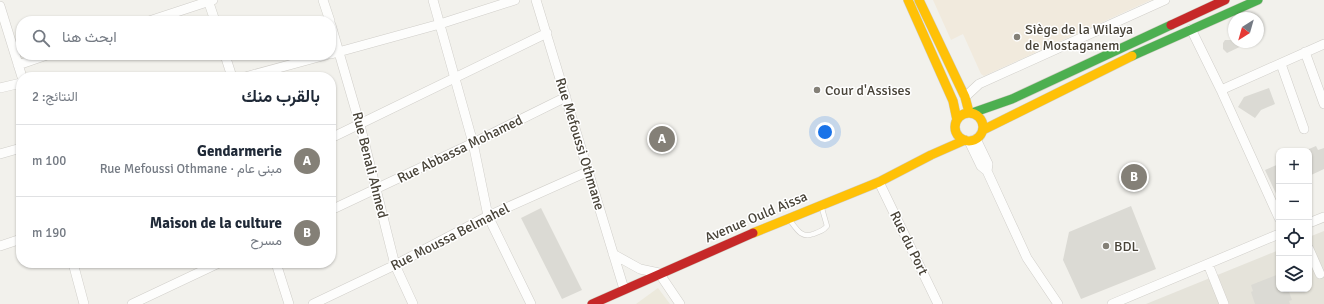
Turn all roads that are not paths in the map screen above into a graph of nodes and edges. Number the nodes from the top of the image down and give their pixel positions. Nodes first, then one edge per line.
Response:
1 (210, 0) edge
2 (323, 0) edge
3 (433, 0) edge
4 (515, 0) edge
5 (536, 0) edge
6 (908, 0) edge
7 (919, 0) edge
8 (1165, 0) edge
9 (1225, 0) edge
10 (1258, 0) edge
11 (0, 6) edge
12 (164, 16) edge
13 (214, 16) edge
14 (328, 16) edge
15 (440, 24) junction
16 (1191, 29) junction
17 (547, 33) junction
18 (5, 37) edge
19 (1324, 44) edge
20 (336, 52) edge
21 (1305, 52) junction
22 (336, 55) edge
23 (32, 60) edge
24 (227, 60) edge
25 (308, 60) edge
26 (1281, 64) junction
27 (18, 65) junction
28 (20, 72) edge
29 (230, 72) edge
30 (263, 72) edge
31 (456, 78) junction
32 (16, 84) edge
33 (0, 88) edge
34 (1221, 90) junction
35 (566, 97) junction
36 (965, 97) junction
37 (1324, 104) edge
38 (971, 113) junction
39 (956, 124) junction
40 (360, 125) junction
41 (1304, 129) dead end
42 (983, 130) junction
43 (336, 136) edge
44 (970, 140) junction
45 (473, 143) junction
46 (16, 149) edge
47 (0, 154) edge
48 (931, 155) junction
49 (588, 171) junction
50 (879, 182) junction
51 (376, 189) junction
52 (821, 205) junction
53 (336, 208) edge
54 (1276, 211) edge
55 (488, 216) junction
56 (788, 217) junction
57 (1324, 218) edge
58 (1312, 222) edge
59 (1276, 235) edge
60 (16, 241) edge
61 (0, 246) edge
62 (613, 254) junction
63 (1312, 256) edge
64 (1208, 264) junction
65 (395, 265) junction
66 (74, 268) edge
67 (208, 268) edge
68 (278, 268) edge
69 (659, 273) junction
70 (1320, 274) dead end
71 (624, 289) junction
72 (1125, 302) edge
73 (84, 304) edge
74 (132, 304) edge
75 (289, 304) edge
76 (313, 304) edge
77 (413, 304) edge
78 (531, 304) edge
79 (592, 304) edge
80 (680, 304) edge
81 (938, 304) edge
82 (1058, 304) edge
83 (1112, 304) edge
84 (1224, 304) edge

1 - 12 street
1 - 13 street
2 - 14 street
3 - 15 street
4 - 15 street
5 - 17 street, Rue Mefoussi Othmane
6 - 39 main road
7 - 36 main road
8 - 36 street
9 - 38 main road
10 - 16 main road
11 - 18 street
15 - 20 street
15 - 31 street
16 - 34 street
16 - 42 main road
17 - 31 street
17 - 35 street, Rue Mefoussi Othmane
18 - 27 street
19 - 21 street
21 - 26 street
21 - 37 street
22 - 40 street, Rue Benali Ahmed
23 - 27 street
24 - 29 street
25 - 30 street
26 - 34 street
26 - 41 street
27 - 28 street
31 - 40 street
31 - 45 street
32 - 33 street
34 - 54 street
35 - 45 street, Rue Abbassa Mohamed
35 - 49 street, Rue Mefoussi Othmane
36 - 38 main road
38 - 39 main road
38 - 42 main road
39 - 44 main road
39 - 48 main road
40 - 43 street
40 - 51 street, Rue Benali Ahmed
42 - 44 main road
44 - 48 main road, Avenue Ould Aissa
44 - 82 street
45 - 51 street, Rue Abbassa Mohamed
45 - 55 street
46 - 47 street
48 - 50 main road, Avenue Ould Aissa
49 - 55 street, Rue Moussa Belmahel
49 - 62 street, Rue Mefoussi Othmane
50 - 52 main road, Avenue Ould Aissa
50 - 81 street, Rue du Port
51 - 53 street, Rue Abbassa Mohamed
51 - 65 street, Rue Benali Ahmed
52 - 56 main road, Avenue Ould Aissa
52 - 56 lane
55 - 65 street, Rue Moussa Belmahel
55 - 78 street
56 - 69 main road, Avenue Ould Aissa
57 - 58 street
59 - 64 street
60 - 61 street
62 - 69 street
62 - 71 street, Rue Mefoussi Othmane
63 - 70 street
64 - 72 street
64 - 84 street
65 - 76 street, Rue Moussa Belmahel
65 - 77 street, Rue Benali Ahmed
66 - 73 street
67 - 74 street
68 - 75 street
69 - 71 main road, Avenue Ould Aissa
69 - 80 street
71 - 79 main road, Avenue Ould Aissa
72 - 83 street

